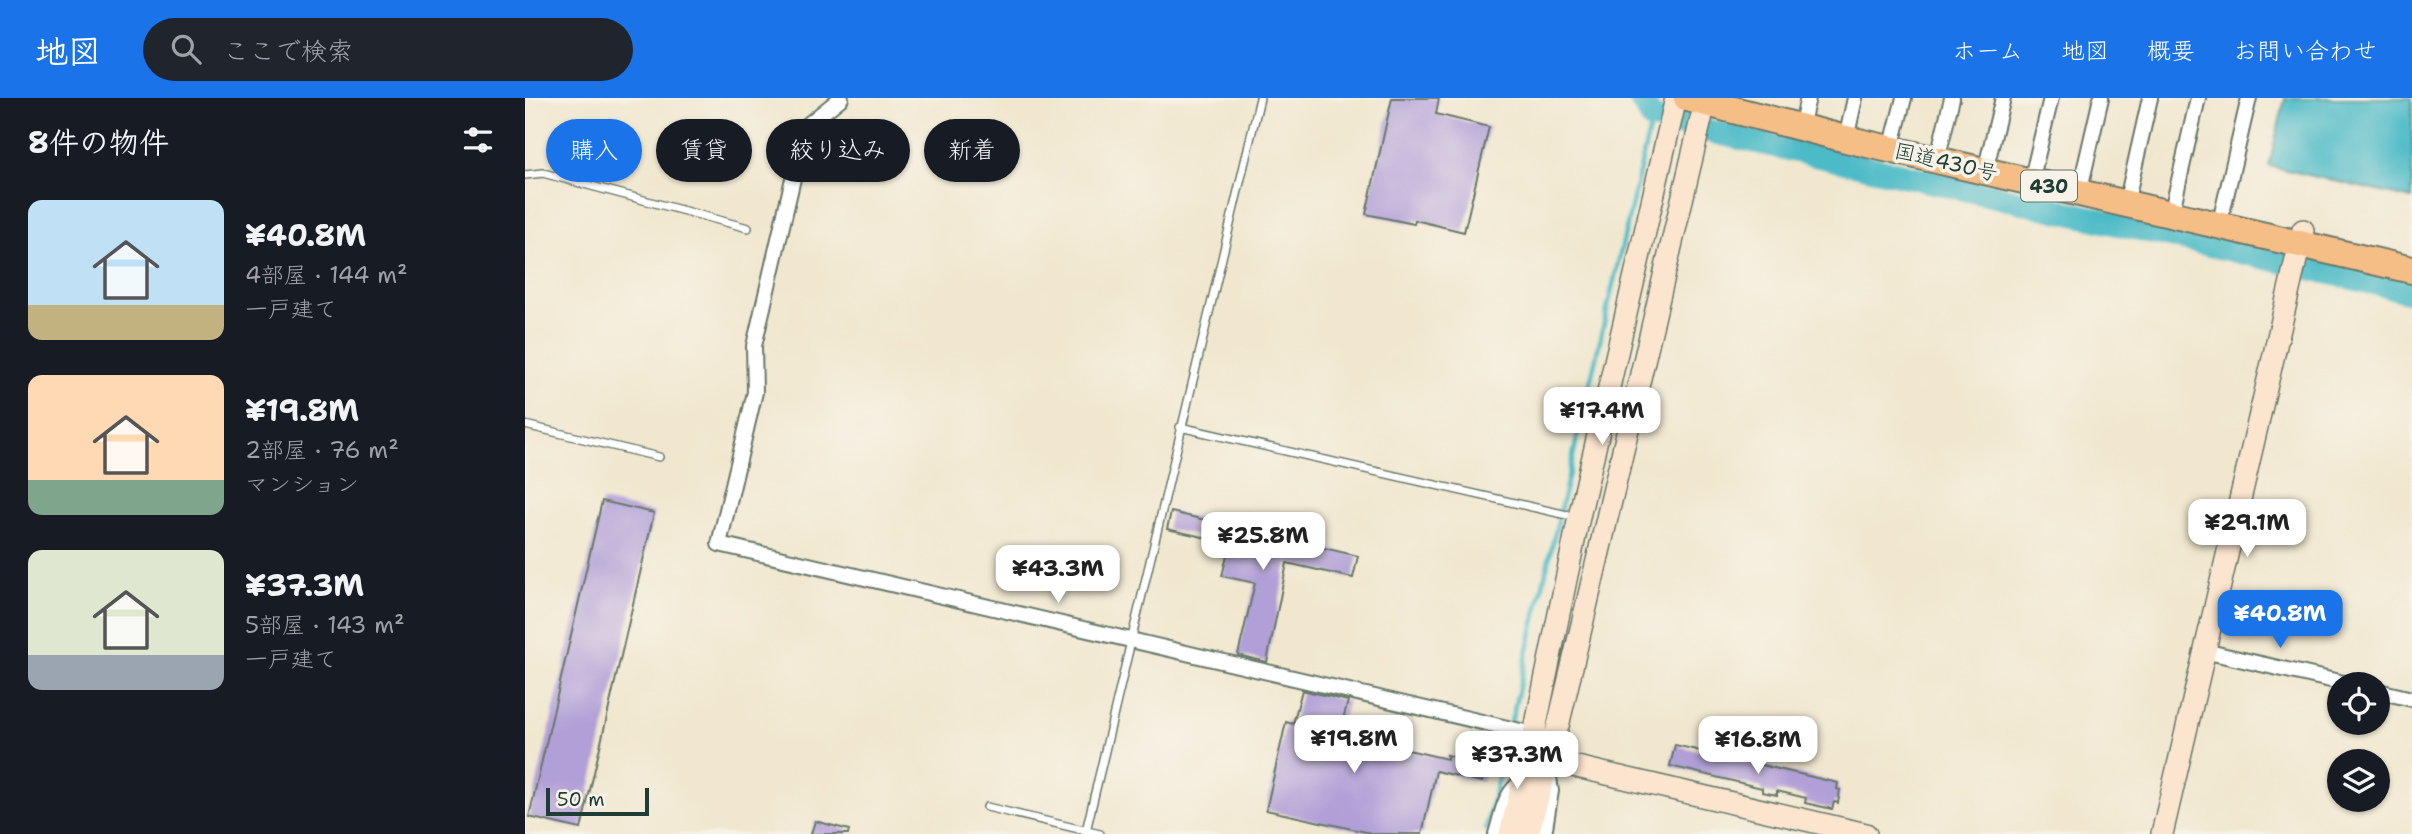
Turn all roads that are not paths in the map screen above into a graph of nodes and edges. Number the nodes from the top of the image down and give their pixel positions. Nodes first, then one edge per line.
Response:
1 (841, 98) edge
2 (1260, 98) edge
3 (1855, 98) edge
4 (1904, 98) edge
5 (1952, 98) edge
6 (2003, 98) edge
7 (2051, 98) edge
8 (2101, 98) edge
9 (2150, 98) edge
10 (2198, 98) edge
11 (2249, 98) edge
12 (1752, 106) edge
13 (1804, 113) edge
14 (1688, 115) edge
15 (1847, 132) junction
16 (1893, 142) junction
17 (1938, 153) junction
18 (1987, 164) junction
19 (525, 175) edge
20 (2032, 175) junction
21 (2080, 186) junction
22 (2128, 197) junction
23 (2173, 208) junction
24 (2220, 219) junction
25 (748, 228) dead end
26 (2297, 252) junction
27 (2412, 256) edge
28 (2412, 270) edge
29 (525, 425) edge
30 (1180, 427) junction
31 (659, 457) dead end
32 (1566, 514) junction
33 (1130, 640) junction
34 (2204, 651) junction
35 (2327, 679) edge
36 (2390, 694) edge
37 (2412, 699) edge
38 (1527, 732) junction
39 (1541, 760) junction
40 (1523, 781) junction
41 (987, 807) dead end
42 (1086, 831) junction
43 (1100, 834) edge
44 (1496, 834) edge
45 (1510, 834) edge
46 (1528, 834) edge
47 (1544, 834) edge
48 (1866, 834) edge
49 (2162, 834) edge

1 - 33 street
2 - 30 lane
3 - 15 street
4 - 16 street
5 - 17 street
6 - 18 street
7 - 20 street
8 - 21 street
9 - 22 street
10 - 23 street
11 - 24 street
12 - 13 highway, 国道430号 / 430
12 - 14 highway, 国道430号 / 430
13 - 15 highway, 国道430号 / 430
14 - 32 street
14 - 38 street
15 - 16 highway, 国道430号 / 430
16 - 17 highway, 国道430号 / 430
17 - 18 highway, 国道430号 / 430
18 - 20 highway, 国道430号 / 430
19 - 25 lane
20 - 21 highway, 国道430号 / 430
21 - 22 highway, 国道430号 / 430
22 - 23 highway, 国道430号 / 430
23 - 24 highway, 国道430号 / 430
24 - 26 highway, 国道430号 / 430
26 - 27 highway, 国道430号 / 430
26 - 28 highway, 国道430号 / 430
26 - 34 street
29 - 31 lane
30 - 32 lane
30 - 33 lane
32 - 38 street
33 - 38 street
33 - 42 lane
34 - 35 street
34 - 49 street
36 - 37 street
38 - 39 street
39 - 40 street
39 - 46 street
39 - 47 street
39 - 48 street
40 - 44 street
40 - 45 street
41 - 42 lane
42 - 43 lane

